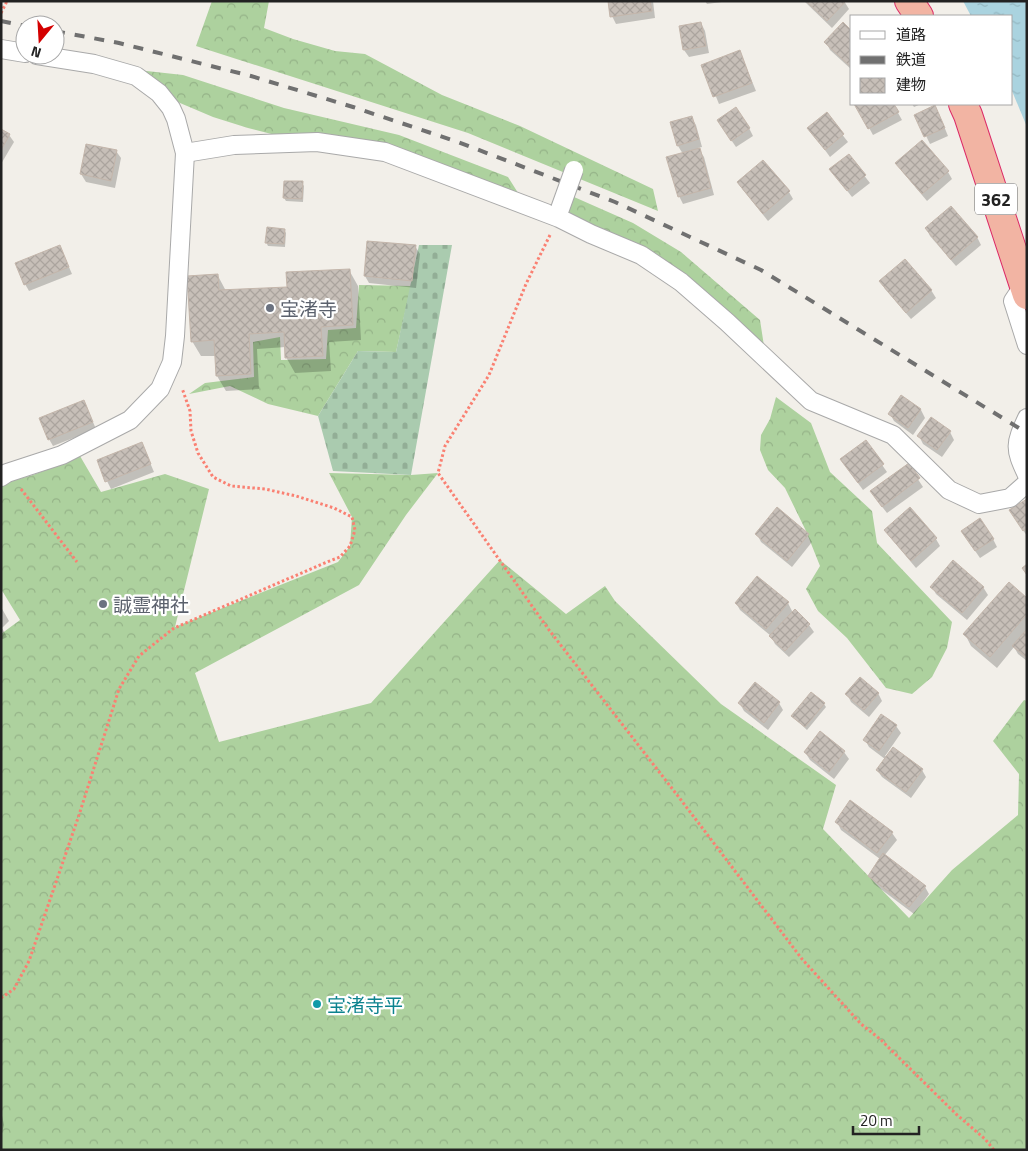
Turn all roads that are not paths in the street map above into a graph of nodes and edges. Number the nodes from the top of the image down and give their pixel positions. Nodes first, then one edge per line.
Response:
1 (909, 1) edge
2 (918, 15) edge
3 (1, 49) edge
4 (15, 51) edge
5 (65, 59) edge
6 (963, 105) edge
7 (185, 153) junction
8 (574, 170) dead end
9 (559, 213) junction
10 (1025, 290) edge
11 (1027, 345) edge
12 (1027, 418) edge
13 (1027, 474) edge
14 (4, 475) edge
15 (1027, 483) edge

1 - 2 highway
3 - 4 street
5 - 7 street
6 - 10 highway, 362
7 - 9 street
7 - 14 street
8 - 9 street, bridge
9 - 15 street
10 - 11 street
12 - 13 street

